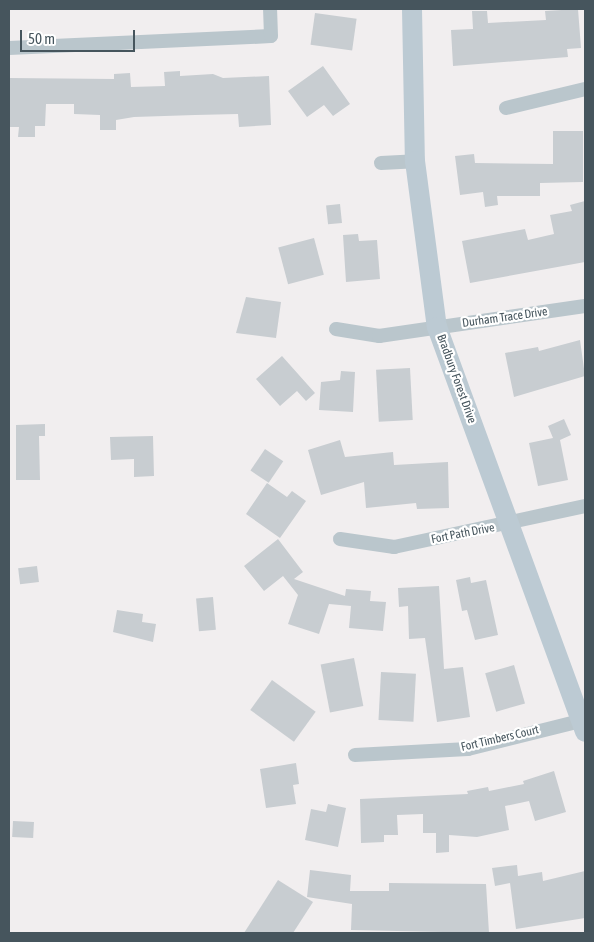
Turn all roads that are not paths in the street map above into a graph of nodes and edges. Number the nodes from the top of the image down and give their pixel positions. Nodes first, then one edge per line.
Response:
1 (270, 9) edge
2 (412, 9) edge
3 (9, 48) edge
4 (585, 89) edge
5 (506, 108) dead end
6 (416, 161) junction
7 (381, 163) dead end
8 (585, 306) edge
9 (336, 328) dead end
10 (437, 328) junction
11 (585, 506) edge
12 (509, 525) junction
13 (340, 539) dead end
14 (582, 723) edge
15 (355, 755) dead end

1 - 3 street
2 - 6 street, Bradbury Forest Drive
4 - 5 street
6 - 7 street
6 - 10 street, Bradbury Forest Drive
8 - 10 street, Durham Trace Drive
9 - 10 street, Durham Trace Drive
10 - 12 street, Bradbury Forest Drive
11 - 12 street, Fort Path Drive
12 - 13 street, Fort Path Drive
12 - 14 street, Bradbury Forest Drive
14 - 15 street, Fort Timbers Court

